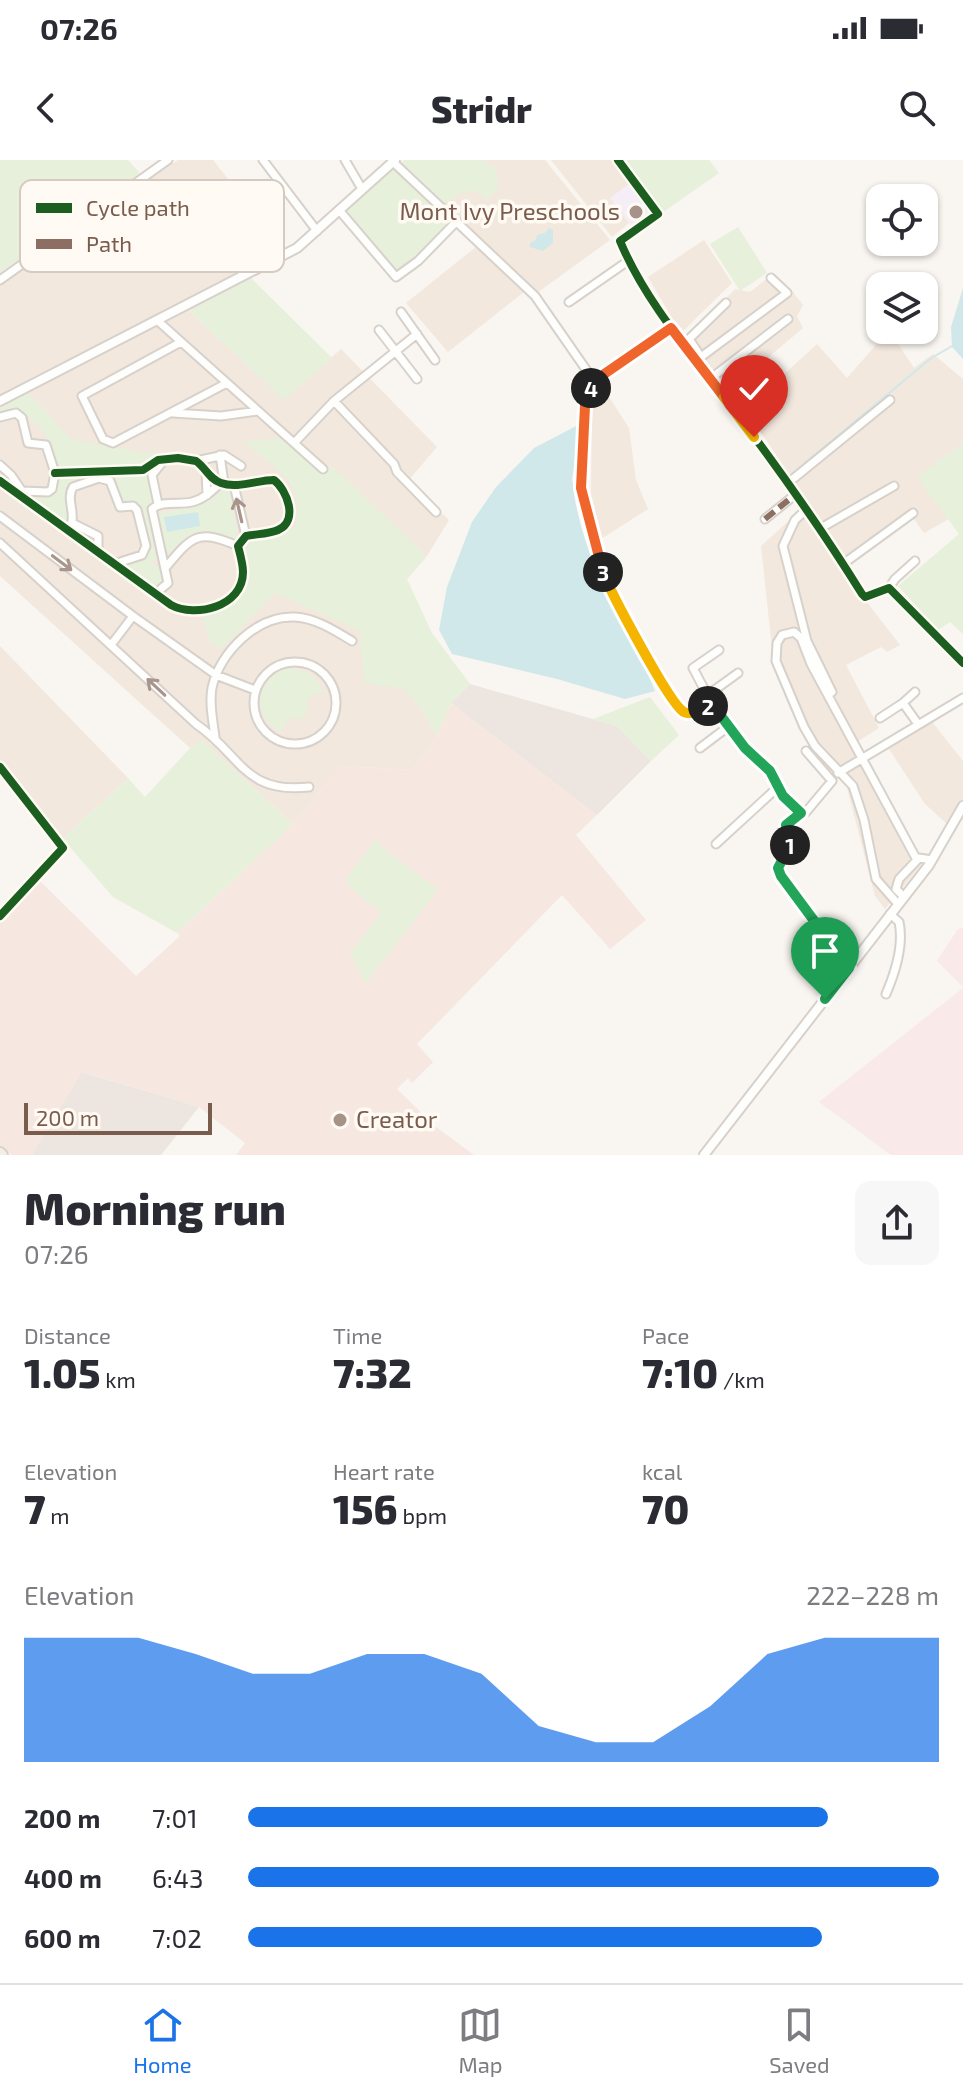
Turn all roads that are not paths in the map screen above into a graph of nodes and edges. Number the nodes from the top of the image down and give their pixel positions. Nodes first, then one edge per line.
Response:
1 (168, 160) edge
2 (263, 160) edge
3 (345, 160) edge
4 (618, 160) edge
5 (394, 161) edge
6 (140, 180) edge
7 (278, 180) edge
8 (284, 188) edge
9 (362, 189) junction
10 (339, 210) junction
11 (457, 221) junction
12 (317, 231) junction
13 (284, 255) edge
14 (628, 261) junction
15 (20, 266) edge
16 (251, 272) edge
17 (771, 278) dead end
18 (0, 280) edge
19 (569, 302) dead end
20 (726, 303) dead end
21 (401, 312) dead end
22 (788, 319) dead end
23 (158, 321) junction
24 (671, 328) junction
25 (379, 330) dead end
26 (417, 334) junction
27 (181, 342) junction
28 (692, 350) junction
29 (395, 351) junction
30 (435, 360) dead end
31 (417, 379) dead end
32 (710, 379) junction
33 (594, 381) junction
34 (227, 383) junction
35 (890, 400) dead end
36 (0, 401) edge
37 (334, 401) junction
38 (258, 411) junction
39 (171, 412) junction
40 (0, 417) edge
41 (294, 443) junction
42 (220, 455) junction
43 (164, 460) junction
44 (196, 461) junction
45 (0, 465) edge
46 (241, 466) dead end
47 (323, 469) dead end
48 (110, 471) junction
49 (206, 472) junction
50 (55, 473) junction
51 (0, 481) edge
52 (110, 481) junction
53 (222, 483) junction
54 (788, 483) junction
55 (234, 485) junction
56 (894, 486) dead end
57 (796, 494) junction
58 (207, 495) junction
59 (158, 504) junction
60 (807, 509) junction
61 (436, 512) dead end
62 (913, 513) dead end
63 (3, 518) edge
64 (765, 519) dead end
65 (71, 526) junction
66 (821, 528) junction
67 (0, 530) edge
68 (246, 536) junction
69 (0, 543) edge
70 (238, 546) junction
71 (98, 552) junction
72 (915, 561) dead end
73 (114, 564) junction
74 (843, 564) junction
75 (166, 567) junction
76 (168, 583) junction
77 (889, 588) junction
78 (155, 594) junction
79 (171, 605) junction
80 (133, 616) junction
81 (352, 641) dead end
82 (111, 645) junction
83 (719, 650) dead end
84 (963, 663) edge
85 (738, 673) dead end
86 (216, 675) junction
87 (255, 690) junction
88 (915, 692) dead end
89 (706, 695) junction
90 (963, 698) edge
91 (903, 703) junction
92 (712, 704) junction
93 (840, 708) dead end
94 (880, 718) dead end
95 (918, 724) junction
96 (729, 726) junction
97 (215, 737) junction
98 (700, 748) dead end
99 (806, 751) dead end
100 (863, 759) junction
101 (0, 767) edge
102 (840, 771) junction
103 (832, 781) junction
104 (309, 787) dead end
105 (778, 787) junction
106 (963, 806) edge
107 (801, 813) junction
108 (960, 820) edge
109 (716, 844) dead end
110 (917, 860) junction
111 (932, 860) junction
112 (901, 900) junction
113 (890, 914) junction
114 (0, 916) edge
115 (849, 968) junction
116 (886, 994) dead end
117 (704, 1155) edge

1 - 6 street
2 - 7 street
3 - 9 street
4 - 14 street
5 - 9 street
5 - 11 street
8 - 12 street
9 - 10 street
10 - 11 street
10 - 12 street
11 - 33 street
12 - 13 street
14 - 19 street
14 - 24 street
15 - 18 street
16 - 23 street
17 - 28 street
20 - 28 street
21 - 26 street
22 - 32 street
23 - 27 street
23 - 36 street
24 - 28 street
24 - 33 street
25 - 29 street
26 - 29 street
26 - 30 street
27 - 34 street
27 - 39 street
28 - 32 street
29 - 31 street
29 - 37 street
32 - 54 street
33 - 92 street
34 - 38 street
34 - 39 street
35 - 54 street
37 - 41 street
37 - 61 street
38 - 39 street
38 - 41 street
40 - 50 street
41 - 47 street
42 - 44 street
42 - 46 street
42 - 53 street
43 - 44 street
43 - 48 street
43 - 59 street
44 - 49 street
45 - 50 street
48 - 50 street
48 - 52 street
49 - 53 street
49 - 58 street
51 - 65 street
52 - 65 street
52 - 73 street
53 - 55 street
53 - 58 street
54 - 57 street
68 -> 55 street
55 - 68 street
56 - 66 street
57 - 60 street
57 - 64 street
58 - 59 street
59 - 75 street
60 - 66 street
60 - 93 street
62 - 74 street
63 - 67 street
63 -> 80 street
65 - 71 street
65 - 71 street
66 - 74 street
68 - 70 street
69 - 82 street
70 - 75 street
70 - 79 street
71 - 73 street
72 - 77 street
73 - 78 street
74 - 77 street
75 - 76 street
76 - 78 street
76 - 79 street
77 - 84 street
78 - 79 street
80 - 82 street
80 - 86 street
81 - 86 street
97 -> 82 street
83 - 89 street
85 - 89 street
86 - 87 street
86 - 97 street
87 - 87 street
88 - 91 street
89 - 92 street
90 - 95 street
91 - 94 street
91 - 95 street
92 - 96 street
95 - 100 street
96 - 98 street
96 - 105 street
97 - 104 street
99 - 103 street
100 - 102 street
100 - 102 street
100 - 110 street
101 - 114 street
102 - 103 street
102 - 112 street
103 - 107 street
105 - 107 street
105 - 109 street
106 - 108 street
107 - 115 street
108 - 111 street
110 - 111 street
110 - 112 street
111 - 112 street
112 - 113 street
113 - 115 street
113 - 116 street
115 - 117 street

